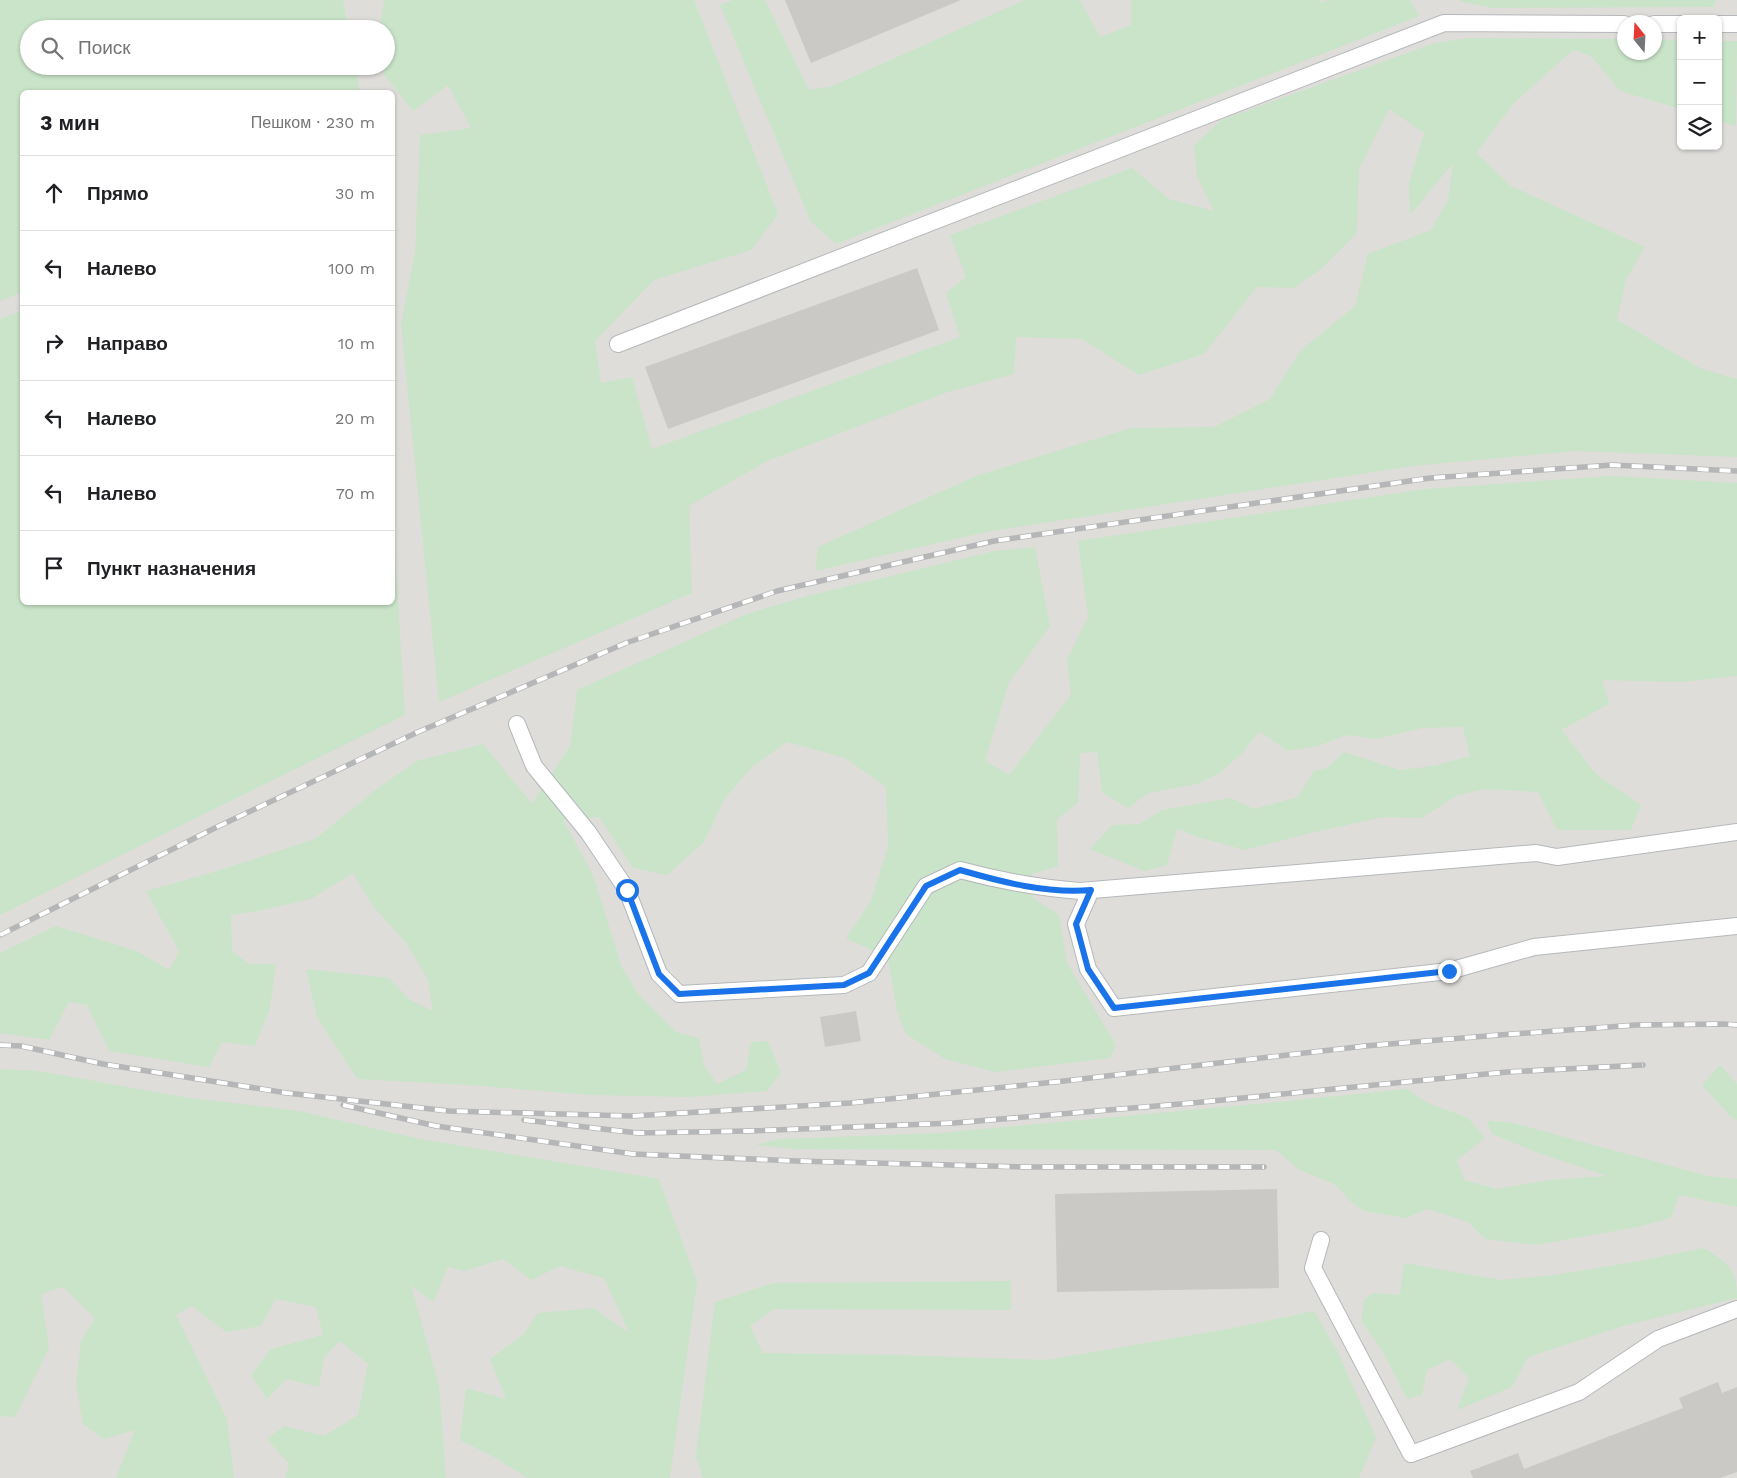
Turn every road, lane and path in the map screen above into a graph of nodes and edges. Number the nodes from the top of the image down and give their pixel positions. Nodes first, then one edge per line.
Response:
1 (1617, 24) edge
2 (1662, 24) edge
3 (1677, 24) edge
4 (1722, 24) edge
5 (1737, 24) edge
6 (618, 344) dead end
7 (517, 724) dead end
8 (1737, 832) edge
9 (1091, 890) junction
10 (1737, 926) edge
11 (1321, 1240) dead end
12 (1737, 1309) edge

1 - 6 lane
2 - 3 lane
4 - 5 lane
7 - 9 lane
8 - 9 lane
9 - 10 lane
11 - 12 lane

